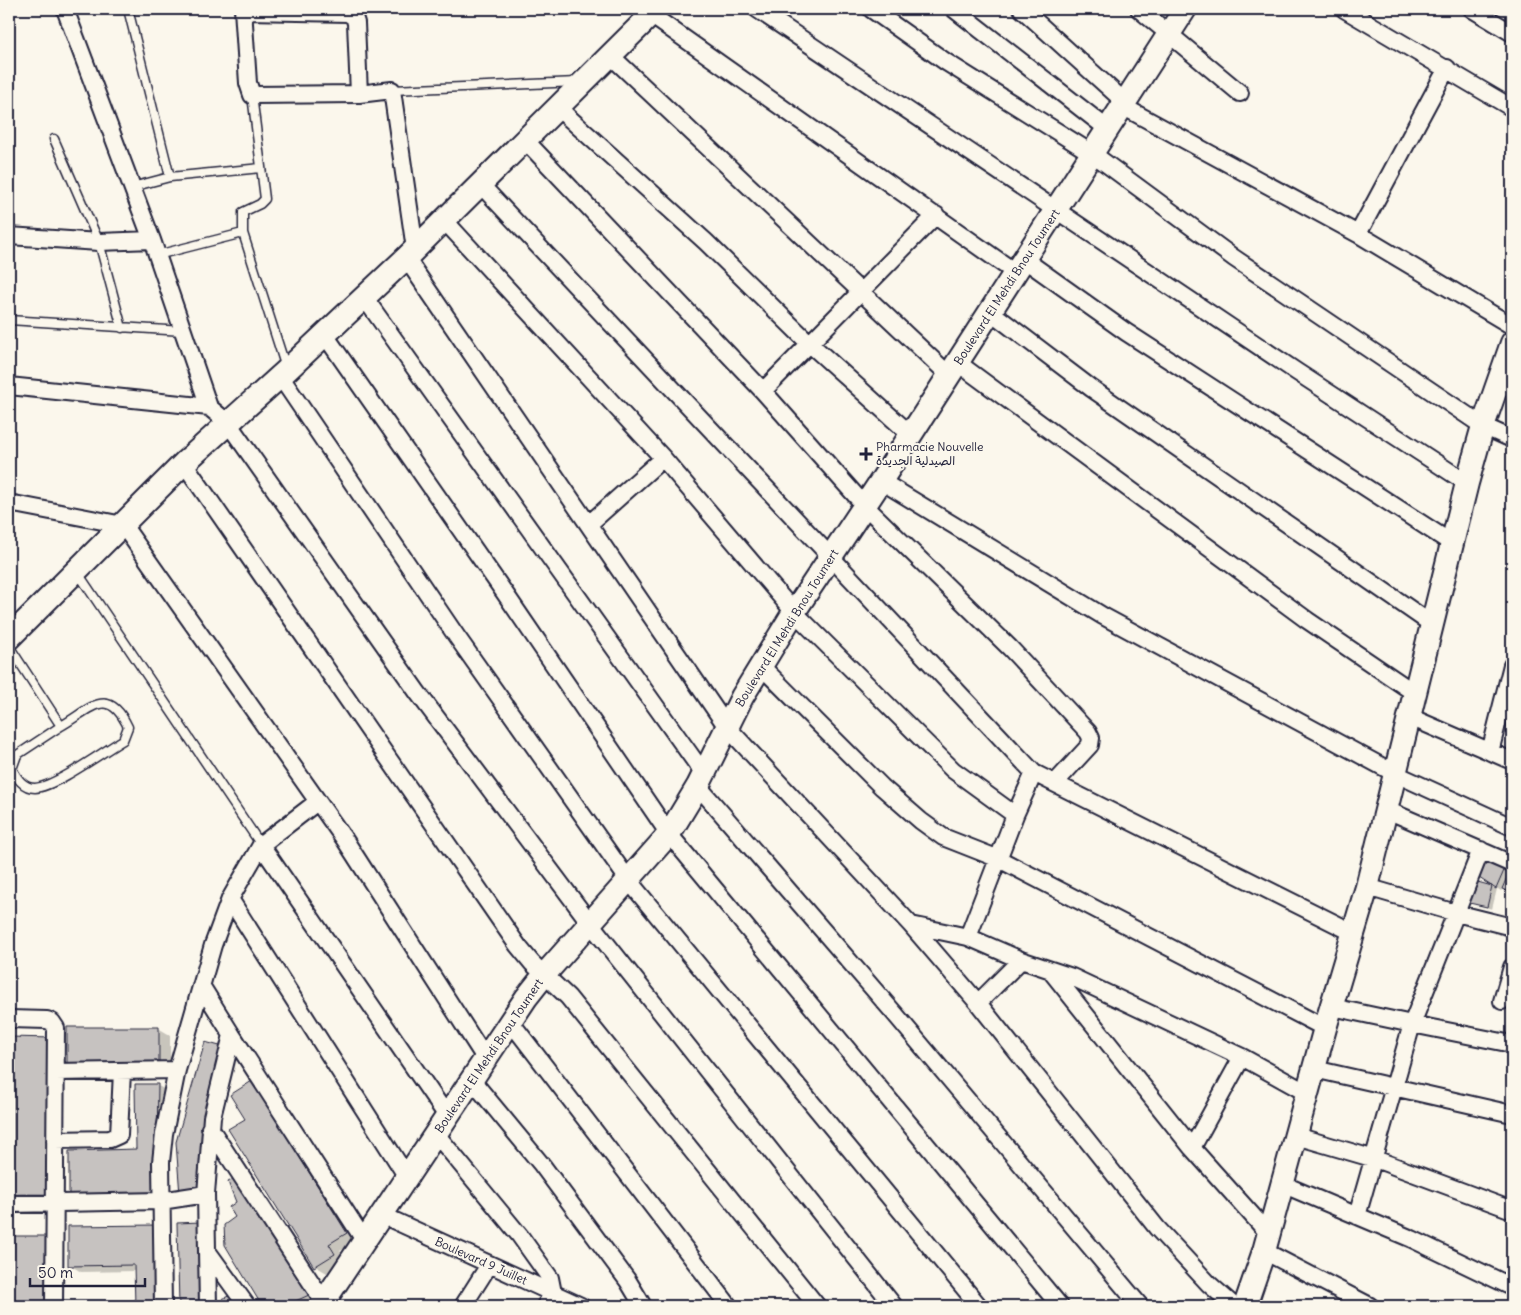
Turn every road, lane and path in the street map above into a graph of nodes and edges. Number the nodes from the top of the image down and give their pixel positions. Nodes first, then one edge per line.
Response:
1 (65, 9) edge
2 (128, 9) edge
3 (757, 9) edge
4 (871, 9) edge
5 (954, 9) edge
6 (1022, 9) edge
7 (1139, 9) edge
8 (1185, 9) edge
9 (1344, 9) edge
10 (1472, 9) edge
11 (243, 10) edge
12 (654, 12) edge
13 (1169, 32) junction
14 (1512, 33) edge
15 (610, 55) junction
16 (1447, 68) junction
17 (584, 82) junction
18 (392, 90) junction
19 (1240, 93) dead end
20 (358, 94) junction
21 (252, 95) junction
22 (1125, 105) junction
23 (558, 108) junction
24 (1512, 108) edge
25 (1109, 130) junction
26 (54, 138) dead end
27 (526, 140) junction
28 (1093, 154) junction
29 (261, 168) junction
30 (170, 177) junction
31 (480, 184) junction
32 (132, 187) junction
33 (1056, 211) junction
34 (936, 215) junction
35 (444, 220) junction
36 (243, 233) junction
37 (1358, 234) junction
38 (9, 236) edge
39 (152, 240) junction
40 (98, 242) junction
41 (410, 253) junction
42 (157, 256) junction
43 (1020, 266) junction
44 (861, 290) junction
45 (364, 298) junction
46 (991, 312) junction
47 (9, 320) edge
48 (1512, 326) edge
49 (122, 328) junction
50 (183, 331) junction
51 (324, 335) junction
52 (809, 343) junction
53 (1512, 344) edge
54 (954, 369) junction
55 (283, 374) junction
56 (9, 386) edge
57 (763, 391) junction
58 (9, 394) edge
59 (209, 407) junction
60 (228, 423) junction
61 (1483, 426) junction
62 (911, 435) junction
63 (1512, 439) edge
64 (664, 458) junction
65 (184, 463) junction
66 (882, 481) junction
67 (1467, 483) junction
68 (9, 503) edge
69 (865, 506) junction
70 (589, 524) junction
71 (123, 526) junction
72 (1452, 544) junction
73 (831, 558) junction
74 (76, 570) junction
75 (794, 612) junction
76 (17, 620) edge
77 (1432, 625) junction
78 (9, 638) edge
79 (9, 646) edge
80 (1512, 665) edge
81 (761, 666) junction
82 (1416, 694) junction
83 (1410, 717) junction
84 (61, 726) junction
85 (727, 727) junction
86 (1490, 752) junction
87 (1512, 761) edge
88 (1034, 773) junction
89 (1396, 774) junction
90 (701, 780) junction
91 (1055, 784) junction
92 (317, 802) junction
93 (1386, 810) junction
94 (1015, 815) junction
95 (1512, 826) edge
96 (669, 834) junction
97 (261, 844) junction
98 (1480, 850) junction
99 (999, 860) junction
100 (1512, 864) edge
101 (629, 881) junction
102 (1367, 887) junction
103 (230, 899) junction
104 (1456, 913) junction
105 (590, 923) junction
106 (910, 925) junction
107 (1512, 927) edge
108 (1354, 934) junction
109 (968, 936) junction
110 (1020, 960) junction
111 (1512, 967) edge
112 (1050, 970) junction
113 (544, 974) junction
114 (202, 988) junction
115 (1502, 1001) dead end
116 (978, 1003) junction
117 (1328, 1018) junction
118 (9, 1019) edge
119 (510, 1020) junction
120 (1412, 1024) junction
121 (232, 1035) junction
122 (1512, 1044) edge
123 (485, 1058) junction
124 (1242, 1058) junction
125 (1314, 1069) junction
126 (177, 1070) junction
127 (122, 1071) junction
128 (56, 1072) junction
129 (471, 1079) junction
130 (1394, 1089) junction
131 (1307, 1093) junction
132 (1512, 1114) edge
133 (442, 1125) junction
134 (210, 1128) junction
135 (1296, 1136) junction
136 (56, 1140) junction
137 (1192, 1148) junction
138 (1375, 1159) junction
139 (407, 1177) junction
140 (1282, 1184) junction
141 (206, 1194) junction
142 (161, 1201) junction
143 (55, 1203) junction
144 (9, 1204) edge
145 (1512, 1210) edge
146 (382, 1215) junction
147 (1357, 1216) junction
148 (364, 1240) junction
149 (1267, 1242) junction
150 (208, 1252) junction
151 (488, 1265) junction
152 (1512, 1287) edge
153 (549, 1300) edge
154 (322, 1304) edge
155 (1360, 1304) edge
156 (54, 1306) edge
157 (163, 1306) edge
158 (208, 1306) edge
159 (247, 1306) edge
160 (463, 1306) edge
161 (581, 1306) edge
162 (643, 1306) edge
163 (729, 1306) edge
164 (817, 1306) edge
165 (894, 1306) edge
166 (979, 1306) edge
167 (1060, 1306) edge
168 (1140, 1306) edge
169 (1234, 1306) edge
170 (1245, 1306) edge

1 - 32 street
2 - 30 lane
3 - 33 street
4 - 28 street
5 - 25 street
6 - 22 street
7 - 13 street
8 - 13 street, Boulevard El Mehdi Bnou Toumert
9 - 16 street
10 - 14 street
11 - 20 street
11 - 21 street
12 - 15 street
12 - 34 street
13 - 19 street
13 - 22 street, Boulevard El Mehdi Bnou Toumert
15 - 17 street
15 - 44 street
16 - 24 street
16 - 37 street
17 - 18 lane
17 - 23 street
18 - 20 street
18 - 41 street
20 - 21 street
21 - 29 lane
22 - 25 street, Boulevard El Mehdi Bnou Toumert
22 - 37 street
23 - 27 street
23 - 52 street
25 - 28 street, Boulevard El Mehdi Bnou Toumert
26 - 40 lane
27 - 31 street
27 - 57 street
28 - 33 street, Boulevard El Mehdi Bnou Toumert
28 - 61 street
29 - 30 lane
29 - 36 lane
30 - 32 lane
31 - 35 street
31 - 73 street
32 - 39 street
33 - 43 street, Boulevard El Mehdi Bnou Toumert
33 - 67 street
34 - 43 street
34 - 44 street
35 - 41 street
35 - 64 street
36 - 42 lane
36 - 55 lane
37 - 48 street
38 - 40 street
39 - 40 street
39 - 42 street
40 - 49 lane
41 - 45 street
41 - 70 street
42 - 50 street
43 - 46 street, Boulevard El Mehdi Bnou Toumert
43 - 72 street
44 - 52 street
44 - 54 street
45 - 51 street
45 - 90 street
46 - 54 street, Boulevard El Mehdi Bnou Toumert
46 - 77 street
47 - 49 lane
49 - 50 lane
50 - 59 street
51 - 55 street
51 - 96 street
52 - 57 street
52 - 62 street
53 - 61 street
54 - 62 street, Boulevard El Mehdi Bnou Toumert
54 - 82 street
55 - 60 street
55 - 101 street
56 - 58 lane
56 - 59 street
57 - 69 street
59 - 60 street
60 - 65 street
60 - 105 street
61 - 63 street
61 - 67 street
62 - 66 street, Boulevard El Mehdi Bnou Toumert
64 - 70 street
64 - 75 street
65 - 71 street
65 - 113 street
66 - 69 street, Boulevard El Mehdi Bnou Toumert
66 - 89 street
67 - 72 street
68 - 71 street
69 - 73 street, Boulevard El Mehdi Bnou Toumert
69 - 91 street
70 - 85 street
71 - 74 street
71 - 92 street
72 - 77 street
73 - 75 street, Boulevard El Mehdi Bnou Toumert
73 - 88 street
74 - 76 street
74 - 97 lane
75 - 81 street, Boulevard El Mehdi Bnou Toumert
75 - 94 street
76 - 78 street
77 - 82 street
79 - 84 lane
80 - 86 street
81 - 85 street, Boulevard El Mehdi Bnou Toumert
81 - 99 street
82 - 83 street
83 - 86 street
83 - 89 street
84 - 84 lane
85 - 90 street, Boulevard El Mehdi Bnou Toumert
85 - 106 street
86 - 87 street
88 - 91 street
88 - 94 street
89 - 93 street
89 - 95 street
90 - 96 street, Boulevard El Mehdi Bnou Toumert
90 - 168 street
91 - 108 street
92 - 97 street
92 - 123 street
93 - 98 street
93 - 102 street
94 - 99 street
96 - 101 street, Boulevard El Mehdi Bnou Toumert
96 - 167 street
97 - 103 street
97 - 133 street
98 - 100 street
98 - 104 street
99 - 109 street
99 - 117 street
101 - 105 street, Boulevard El Mehdi Bnou Toumert
101 - 166 street
102 - 104 street
102 - 108 street
103 - 114 street
103 - 139 street
104 - 107 street
104 - 120 street
105 - 113 street, Boulevard El Mehdi Bnou Toumert
105 - 165 street
106 - 109 street
106 - 116 street
108 - 117 street
109 - 110 street
110 - 112 street
110 - 116 street
111 - 115 street
112 - 124 street
112 - 137 street
113 - 119 street, Boulevard El Mehdi Bnou Toumert
113 - 164 street
114 - 121 street
114 - 126 street
116 - 169 street
117 - 120 street
117 - 125 street
118 - 128 street
119 - 123 street, Boulevard El Mehdi Bnou Toumert
119 - 163 street
120 - 122 street
120 - 130 street
121 - 134 street
121 - 148 street
123 - 129 street, Boulevard El Mehdi Bnou Toumert
124 - 131 street
124 - 137 street
125 - 130 street
125 - 131 street
126 - 127 street
126 - 142 street
127 - 128 street
127 - 136 street
128 - 136 street
129 - 133 street, Boulevard El Mehdi Bnou Toumert
129 - 162 street
130 - 132 street
130 - 138 street
131 - 135 street
133 - 139 street, Boulevard El Mehdi Bnou Toumert
133 - 153 street
134 - 141 street
134 - 154 street
135 - 138 street
135 - 140 street
136 - 143 street
137 - 149 street
138 - 145 street
138 - 147 street
139 - 146 street, Boulevard El Mehdi Bnou Toumert
140 - 147 street
140 - 149 street
141 - 142 street
141 - 150 street
142 - 143 street
142 - 157 street
143 - 144 street
143 - 156 street
146 - 148 street, Boulevard El Mehdi Bnou Toumert
146 - 151 street, Boulevard 9 Juillet
147 - 152 street
148 - 154 street, Boulevard El Mehdi Bnou Toumert
149 - 155 street
149 - 170 street
150 - 158 street
150 - 159 street
151 - 153 street, Boulevard 9 Juillet
151 - 160 street
153 - 161 street, Boulevard 9 Juillet

